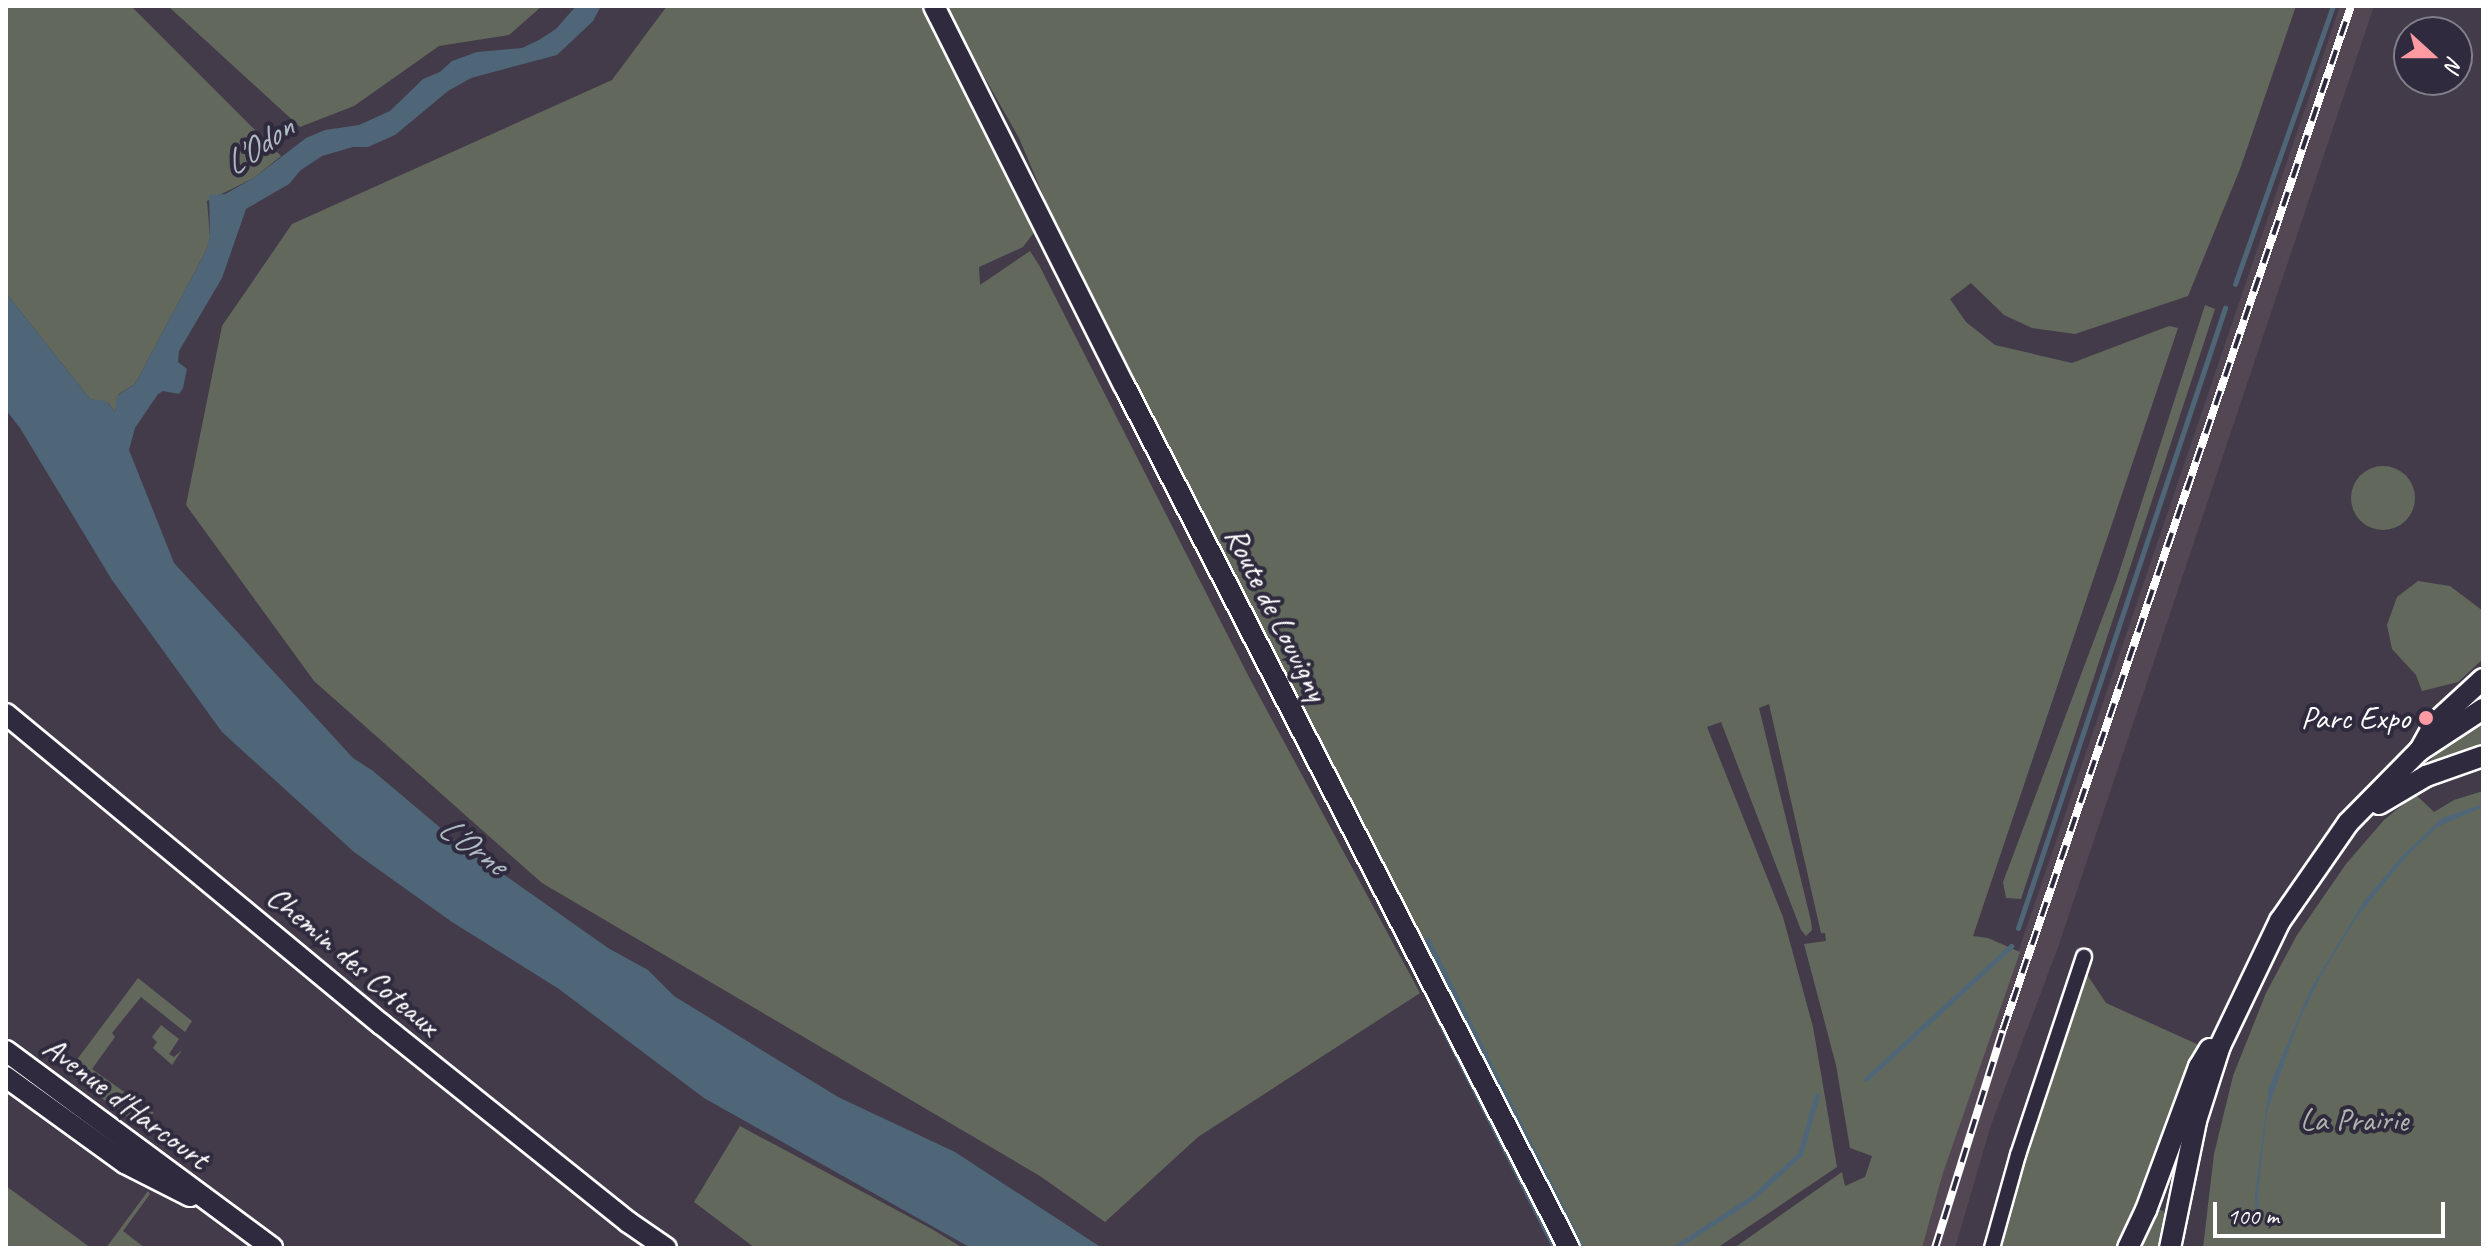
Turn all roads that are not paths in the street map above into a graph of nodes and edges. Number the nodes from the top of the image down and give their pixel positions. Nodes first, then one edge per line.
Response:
1 (934, 6) edge
2 (2483, 679) edge
3 (2483, 692) edge
4 (2483, 709) edge
5 (6, 714) edge
6 (2462, 725) junction
7 (2419, 751) junction
8 (2483, 756) edge
9 (2348, 823) junction
10 (2084, 957) dead end
11 (2234, 1013) junction
12 (6, 1051) edge
13 (6, 1077) edge
14 (2181, 1193) junction
15 (209, 1204) junction
16 (272, 1248) edge
17 (666, 1248) edge
18 (1569, 1248) edge
19 (1992, 1248) edge
20 (2128, 1248) edge
21 (2170, 1248) edge
22 (2183, 1248) edge

1 - 18 street, Route de Louvigny
2 - 7 street
3 - 6 street
4 - 6 street
5 - 17 street, Chemin des Coteaux
6 - 7 street
7 - 9 street
8 - 9 street
9 - 11 street
10 - 19 street
11 - 14 street
11 - 20 street
12 - 15 street, Avenue d'Harcourt
13 - 15 street, Avenue d'Harcourt
14 - 21 street
14 - 22 street
15 - 16 street, Avenue d'Harcourt

